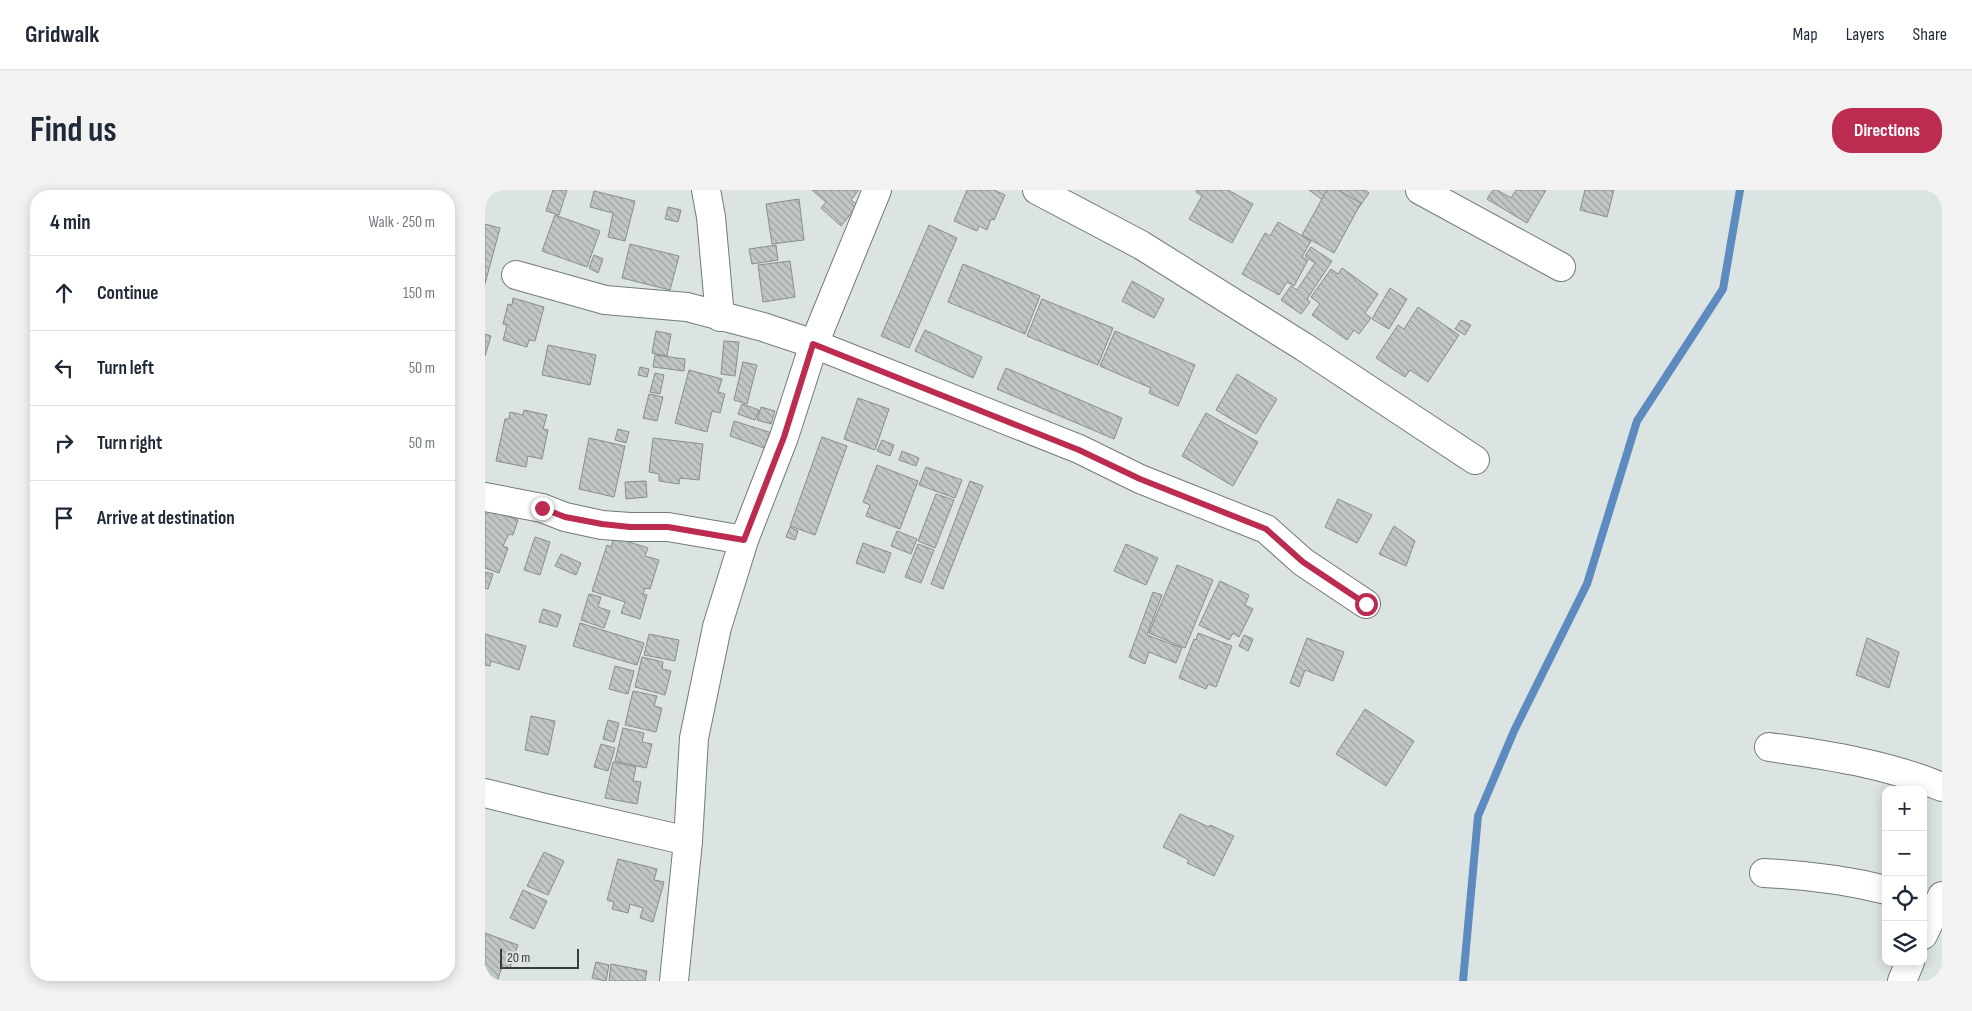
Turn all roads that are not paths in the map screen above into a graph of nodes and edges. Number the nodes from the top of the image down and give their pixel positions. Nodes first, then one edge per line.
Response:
1 (706, 190) edge
2 (877, 190) edge
3 (1037, 190) edge
4 (1420, 190) edge
5 (1561, 267) dead end
6 (516, 275) dead end
7 (720, 317) junction
8 (813, 344) junction
9 (1475, 460) dead end
10 (485, 497) edge
11 (744, 540) junction
12 (1366, 604) dead end
13 (1769, 747) dead end
14 (1942, 786) edge
15 (485, 792) edge
16 (688, 841) junction
17 (1764, 873) dead end
18 (1882, 889) edge
19 (1934, 900) edge
20 (1927, 922) edge
21 (1909, 966) edge
22 (674, 981) edge
23 (1902, 981) edge

1 - 7 street
2 - 8 street
3 - 9 street
4 - 5 street
6 - 7 street
7 - 8 street
8 - 11 street
8 - 12 street
10 - 11 street
11 - 16 street
13 - 14 street
15 - 16 street
16 - 22 street
17 - 18 street
19 - 20 street
21 - 23 street

